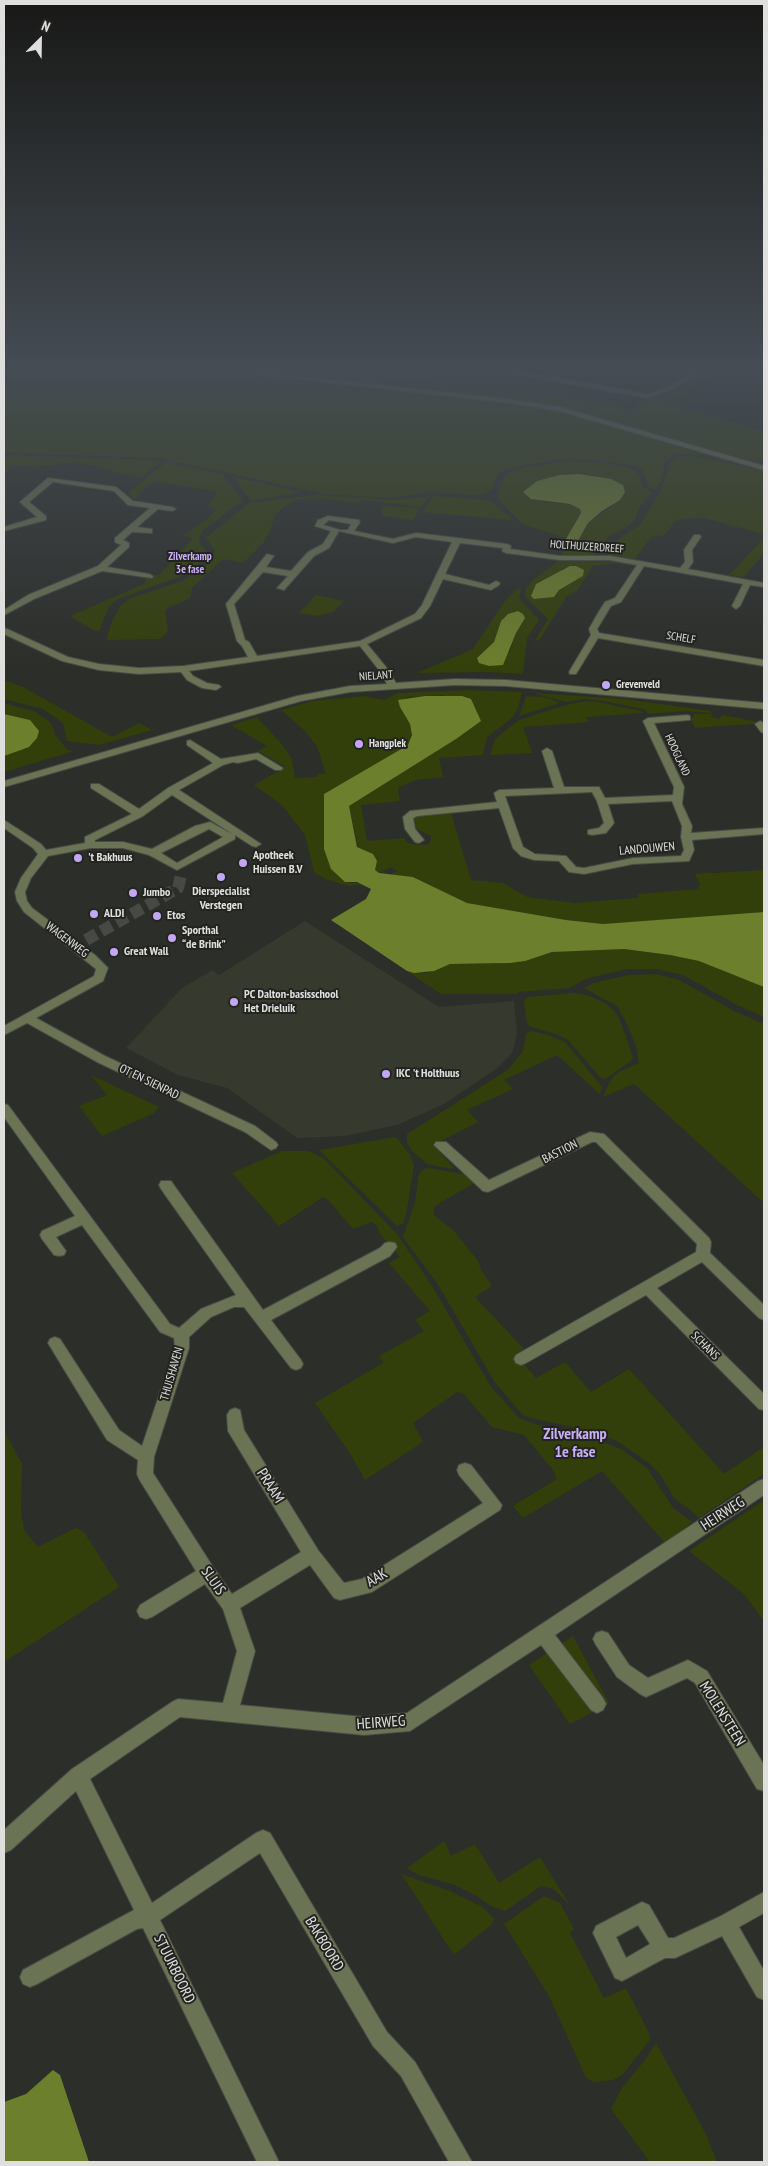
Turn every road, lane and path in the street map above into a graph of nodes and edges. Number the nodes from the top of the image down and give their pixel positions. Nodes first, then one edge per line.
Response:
1 (156, 507) junction
2 (172, 510) dead end
3 (130, 529) junction
4 (4, 530) edge
5 (336, 530) junction
6 (149, 532) dead end
7 (350, 532) junction
8 (697, 537) dead end
9 (457, 540) junction
10 (270, 556) dead end
11 (642, 563) junction
12 (101, 568) junction
13 (260, 569) junction
14 (682, 571) junction
15 (293, 574) junction
16 (149, 576) dead end
17 (439, 576) junction
18 (496, 583) dead end
19 (747, 583) junction
20 (764, 585) edge
21 (281, 588) dead end
22 (736, 606) dead end
23 (4, 613) edge
24 (4, 631) edge
25 (595, 635) junction
26 (362, 643) junction
27 (254, 659) junction
28 (764, 663) edge
29 (183, 669) junction
30 (573, 672) dead end
31 (393, 686) junction
32 (216, 687) dead end
33 (763, 706) edge
34 (687, 718) dead end
35 (190, 742) dead end
36 (547, 751) dead end
37 (220, 763) junction
38 (278, 768) dead end
39 (4, 784) edge
40 (95, 786) dead end
41 (172, 790) junction
42 (560, 791) junction
43 (676, 798) junction
44 (602, 801) junction
45 (503, 805) junction
46 (139, 814) junction
47 (4, 823) edge
48 (764, 831) edge
49 (592, 832) dead end
50 (686, 837) junction
51 (419, 840) dead end
52 (256, 844) dead end
53 (91, 845) junction
54 (153, 853) junction
55 (44, 854) junction
56 (86, 940) tunnel mouth
57 (75, 946) junction
58 (27, 1018) junction
59 (4, 1031) edge
60 (4, 1108) edge
61 (271, 1145) dead end
62 (441, 1145) dead end
63 (166, 1185) dead end
64 (83, 1218) junction
65 (390, 1247) dead end
66 (59, 1251) dead end
67 (703, 1255) junction
68 (647, 1287) junction
69 (248, 1301) junction
70 (764, 1314) edge
71 (260, 1318) junction
72 (181, 1335) junction
73 (55, 1343) dead end
74 (520, 1359) dead end
75 (296, 1364) dead end
76 (764, 1404) edge
77 (235, 1415) dead end
78 (146, 1457) junction
79 (465, 1470) dead end
80 (764, 1486) edge
81 (312, 1555) junction
82 (207, 1573) junction
83 (230, 1605) junction
84 (146, 1612) dead end
85 (542, 1633) junction
86 (602, 1639) dead end
87 (597, 1704) dead end
88 (229, 1714) junction
89 (79, 1776) junction
90 (764, 1782) edge
91 (4, 1843) edge
92 (764, 1902) edge
93 (148, 1917) junction
94 (726, 1924) junction
95 (662, 1948) dead end
96 (30, 1977) dead end
97 (764, 1990) edge
98 (268, 2162) edge
99 (461, 2162) edge

1 - 2 street
1 - 3 street
1 - 4 street
3 - 6 street
3 - 12 street
5 - 7 street
5 - 7 street
5 - 15 street
7 - 9 street
8 - 14 street
9 - 11 street, HOLTHUIZERDREEF
9 - 17 street
10 - 13 street
11 - 14 street
11 - 25 street
12 - 16 street
12 - 23 street
13 - 15 street
13 - 27 street
14 - 19 street
15 - 21 street
17 - 18 street
17 - 26 street
19 - 20 street
19 - 22 street
24 - 29 street
25 - 28 street, SCHELF
25 - 30 street
26 - 27 street
26 - 31 street
27 - 29 street
29 - 32 street
31 - 33 street, NIELANT
31 - 39 street, NIELANT
34 - 43 street, HOOGLAND
35 - 37 street
36 - 42 street
37 - 38 street
37 - 41 street
40 - 46 street
41 - 46 street
41 - 52 street
42 - 44 street
42 - 45 street, LANDOUWEN
43 - 44 street
43 - 50 street, HOOGLAND
44 - 49 street
45 - 50 street, LANDOUWEN
45 - 51 street
46 - 53 street
47 - 55 street
48 - 50 street, LANDOUWEN
53 - 54 street
53 - 55 street
54 - 54 street
55 - 57 street, WAGENWEG
56 - 57 street
57 - 58 street, WAGENWEG
58 - 59 street, WAGENWEG
58 - 61 street, OT EN SIENPAD
60 - 64 street
62 - 67 street, BASTION
63 - 69 street
64 - 66 street
64 - 72 street
65 - 71 street
67 - 68 street
67 - 70 street
68 - 74 street
68 - 76 street, SCHANS
69 - 71 street
69 - 72 street, THUISHAVEN
71 - 75 street
72 - 78 street, THUISHAVEN
73 - 78 street
77 - 81 street, PRAAM
78 - 82 street, SLUIS
79 - 81 street, AAK
80 - 85 street, HEIRWEG
81 - 83 street
82 - 83 street, SLUIS
82 - 84 street
83 - 88 street, SLUIS
85 - 87 street
85 - 88 street, HEIRWEG
86 - 90 street, MOLENSTEEN
88 - 89 street, HEIRWEG
89 - 91 street, HEIRWEG
89 - 93 street, STUURBOORD
92 - 94 street
93 - 96 street
93 - 98 street, STUURBOORD
93 - 99 street, BAKBOORD
94 - 95 street
94 - 97 street

